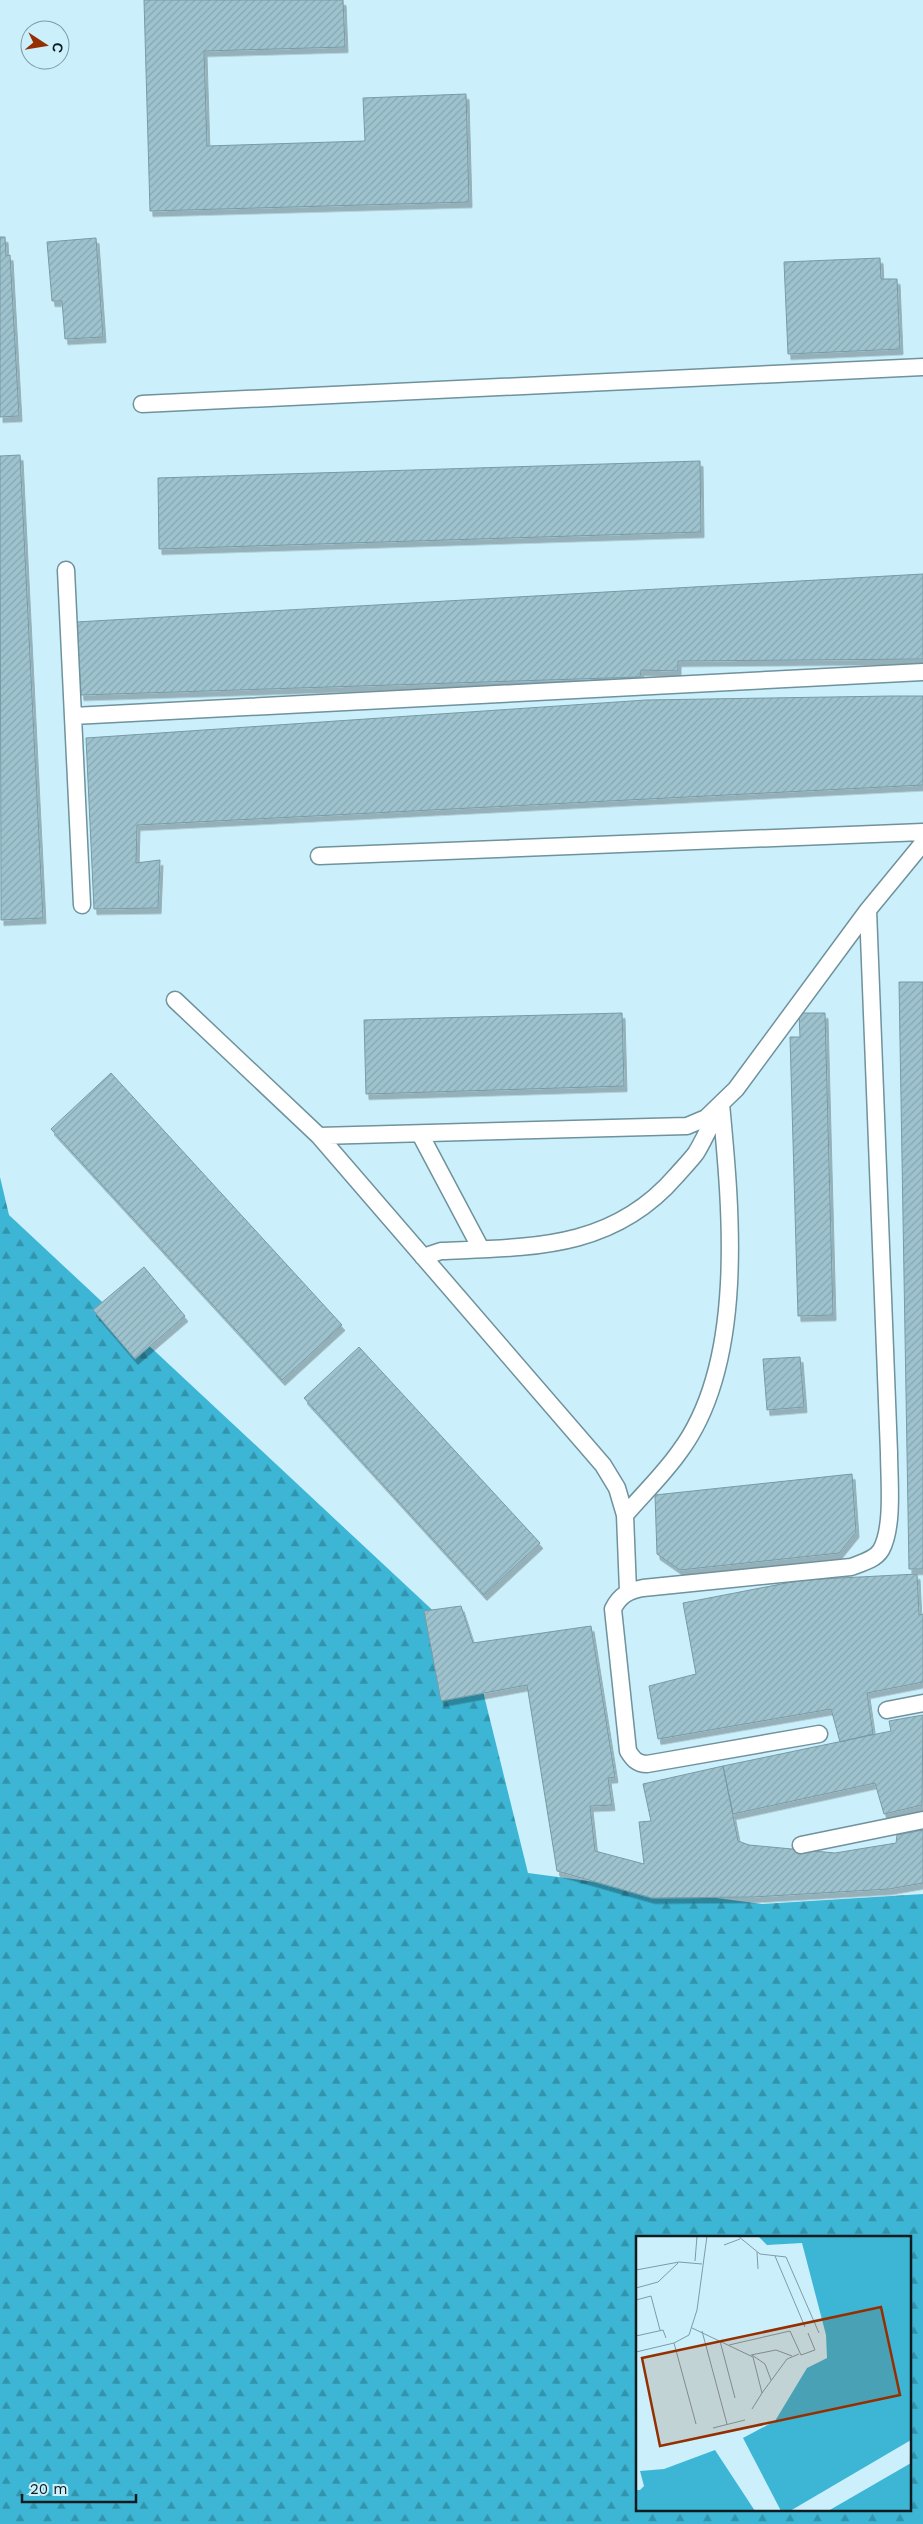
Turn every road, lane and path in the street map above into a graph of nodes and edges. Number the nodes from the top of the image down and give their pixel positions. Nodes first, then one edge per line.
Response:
1 (923, 367) edge
2 (142, 404) dead end
3 (66, 570) dead end
4 (923, 672) edge
5 (74, 716) junction
6 (923, 832) edge
7 (923, 843) edge
8 (319, 856) dead end
9 (82, 905) dead end
10 (868, 910) junction
11 (175, 1000) dead end
12 (721, 1104) junction
13 (420, 1134) junction
14 (319, 1136) junction
15 (481, 1249) junction
16 (424, 1258) junction
17 (625, 1515) junction
18 (628, 1591) junction
19 (923, 1703) edge
20 (887, 1710) dead end
21 (819, 1734) dead end
22 (923, 1820) edge
23 (801, 1845) dead end

1 - 2 lane
3 - 5 lane
4 - 5 lane
5 - 9 lane
6 - 8 lane
7 - 10 lane
10 - 12 lane
10 - 18 lane
11 - 14 lane
12 - 13 lane
12 - 15 lane
12 - 17 lane
13 - 14 lane
13 - 15 lane
14 - 16 lane
15 - 16 lane
16 - 17 lane
17 - 18 lane
18 - 21 lane
19 - 20 lane
22 - 23 lane

